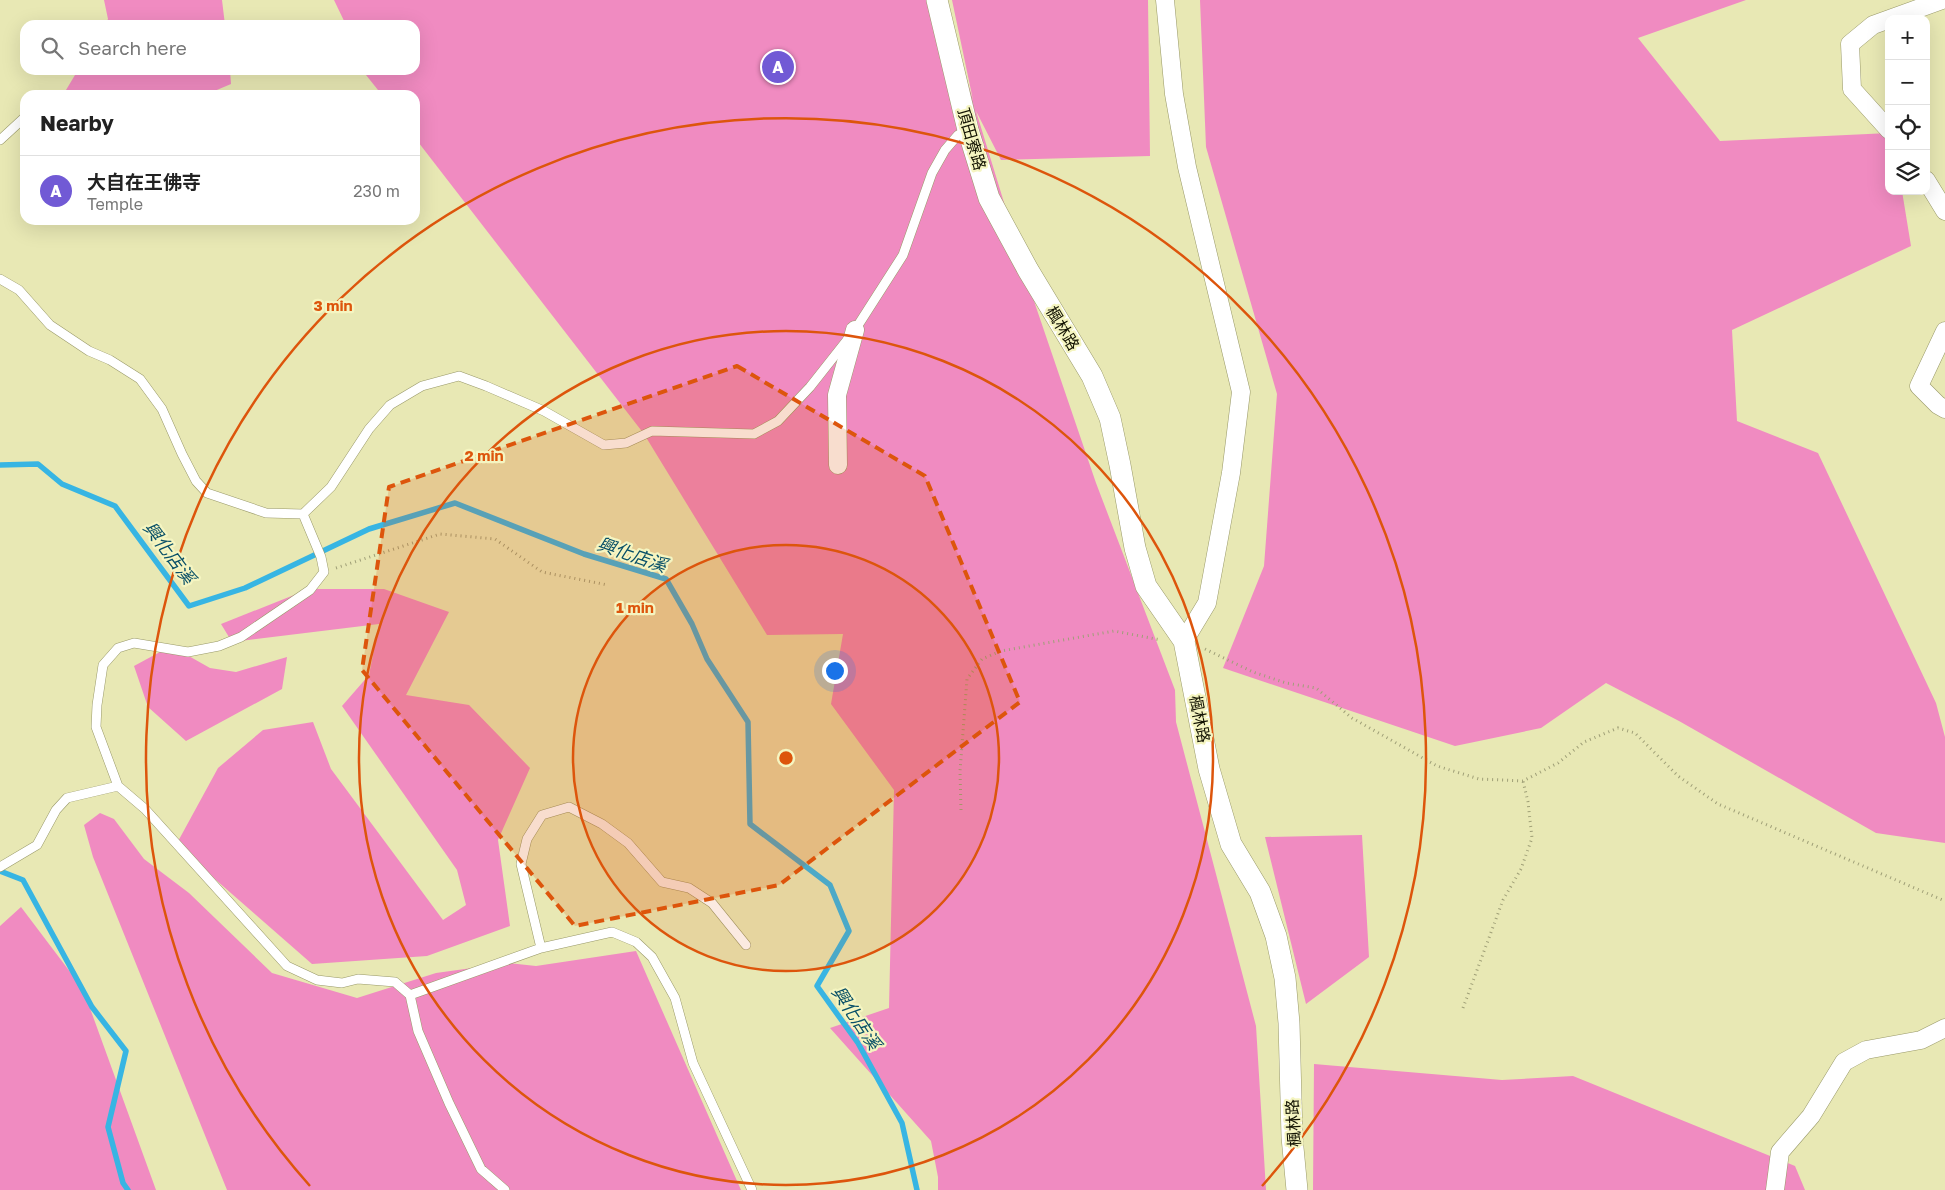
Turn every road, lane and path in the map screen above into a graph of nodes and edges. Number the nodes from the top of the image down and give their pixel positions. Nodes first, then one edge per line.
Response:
1 (937, 0) edge
2 (1165, 0) edge
3 (1942, 0) edge
4 (20, 122) edge
5 (1885, 126) edge
6 (968, 130) junction
7 (0, 140) edge
8 (1930, 186) edge
9 (1945, 210) edge
10 (1028, 270) joint
11 (0, 279) edge
12 (855, 330) junction
13 (1945, 331) edge
14 (1945, 408) edge
15 (838, 465) dead end
16 (303, 514) junction
17 (324, 572) junction
18 (608, 585) dead end
19 (1184, 641) junction
20 (1523, 781) junction
21 (118, 786) junction
22 (961, 810) dead end
23 (0, 867) edge
24 (1945, 901) edge
25 (746, 945) dead end
26 (540, 948) junction
27 (410, 995) junction
28 (1463, 1008) dead end
29 (1945, 1028) edge
30 (505, 1190) edge
31 (752, 1190) edge
32 (1297, 1190) edge
33 (1775, 1190) edge

1 - 6 street, 頂田寮路
2 - 19 street
3 - 5 street
4 - 7 lane
6 - 10 street, 頂田寮路
6 - 12 lane
8 - 9 street
10 - 19 street, 楓林路
11 - 16 lane
12 - 15 street
12 - 16 lane
13 - 14 street
16 - 17 lane
17 - 18 path
17 - 21 lane
19 - 20 path
19 - 22 path
19 - 32 street, 楓林路
20 - 24 path
20 - 28 path
21 - 23 lane
21 - 27 lane
25 - 26 lane
26 - 27 lane
26 - 31 lane
27 - 30 lane
29 - 33 street

